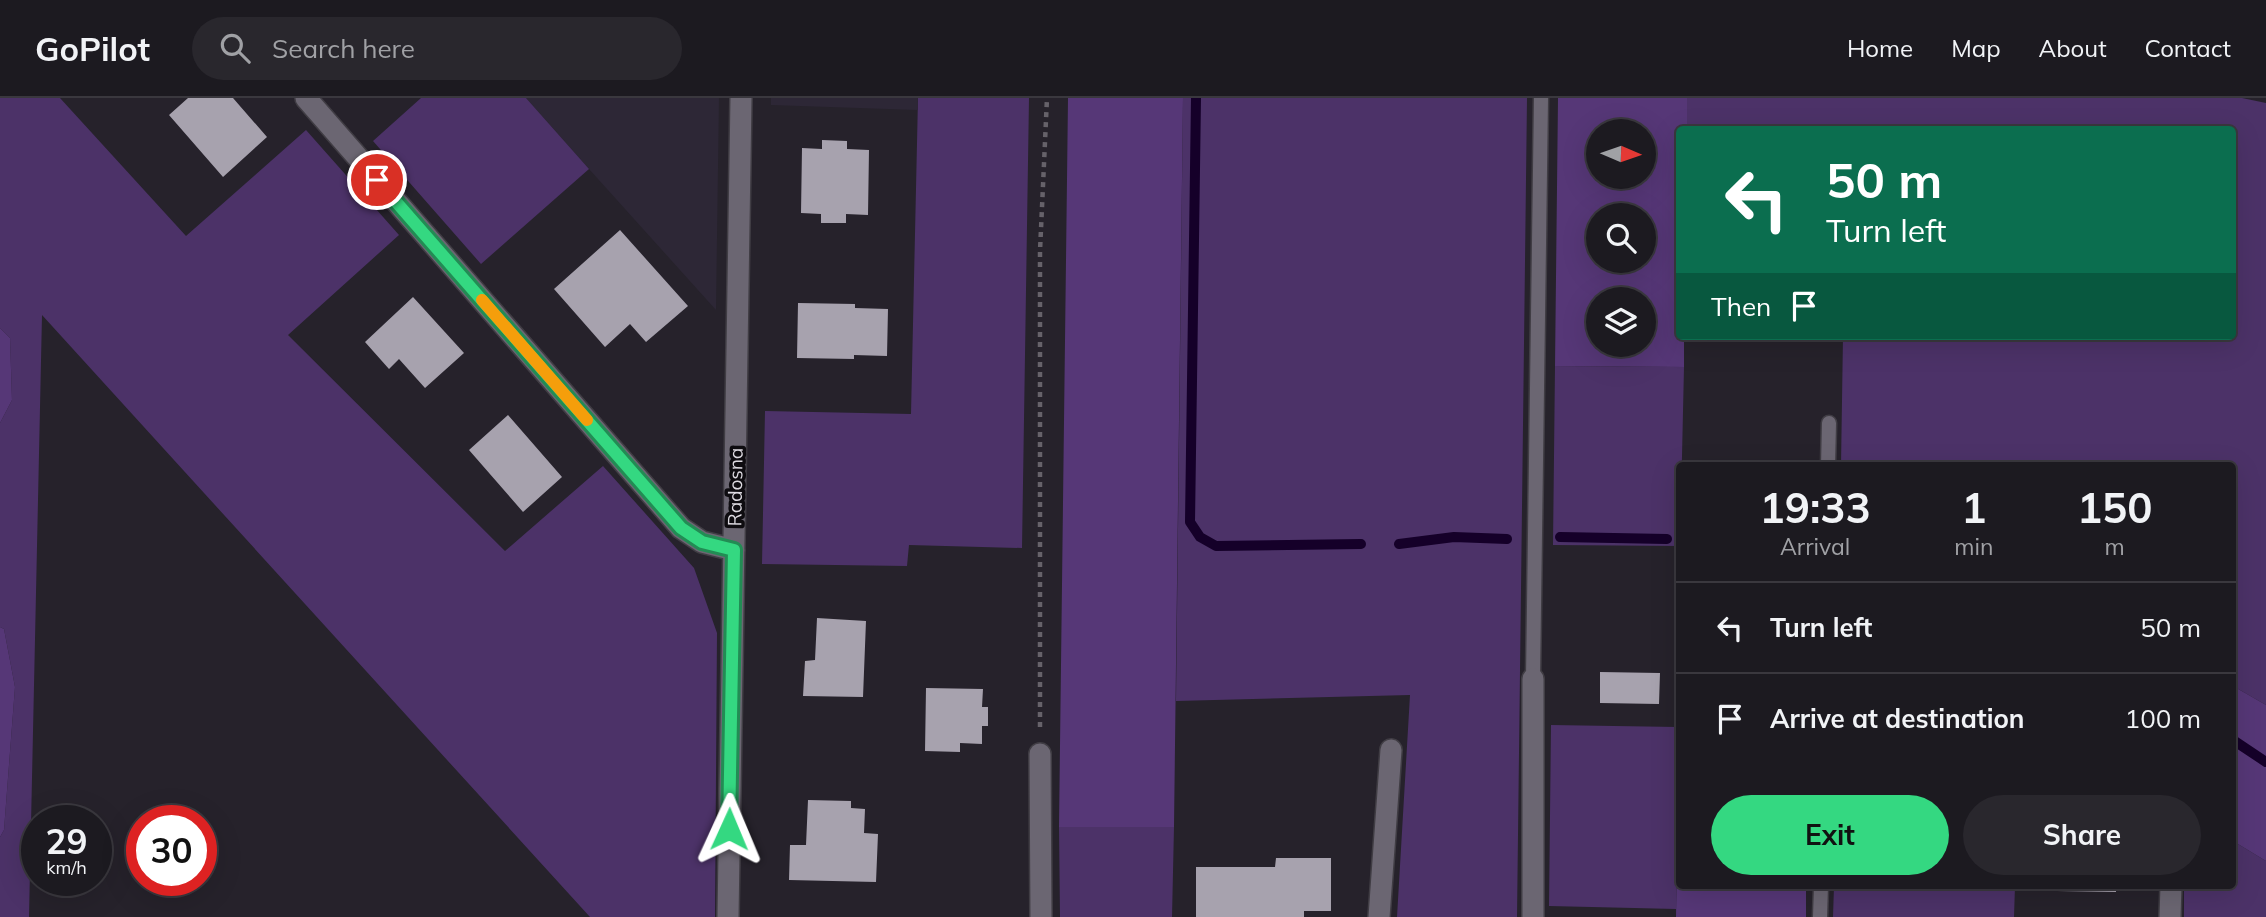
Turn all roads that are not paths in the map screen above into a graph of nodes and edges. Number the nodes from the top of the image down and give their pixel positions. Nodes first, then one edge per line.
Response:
1 (306, 98) edge
2 (741, 98) edge
3 (1541, 98) edge
4 (1829, 424) dead end
5 (1828, 462) edge
6 (734, 550) junction
7 (1533, 679) joint
8 (1391, 750) dead end
9 (1040, 754) road end
10 (1821, 889) edge
11 (2171, 889) edge
12 (728, 917) edge
13 (1041, 917) edge
14 (1379, 917) edge
15 (1533, 917) edge
16 (1820, 917) edge
17 (2170, 917) edge

1 - 6 street
2 - 6 street, Radosna
3 - 7 lane
4 - 5 lane
6 - 12 street, Radosna
7 - 15 street
8 - 14 street
9 - 13 street
10 - 16 lane
11 - 17 street

